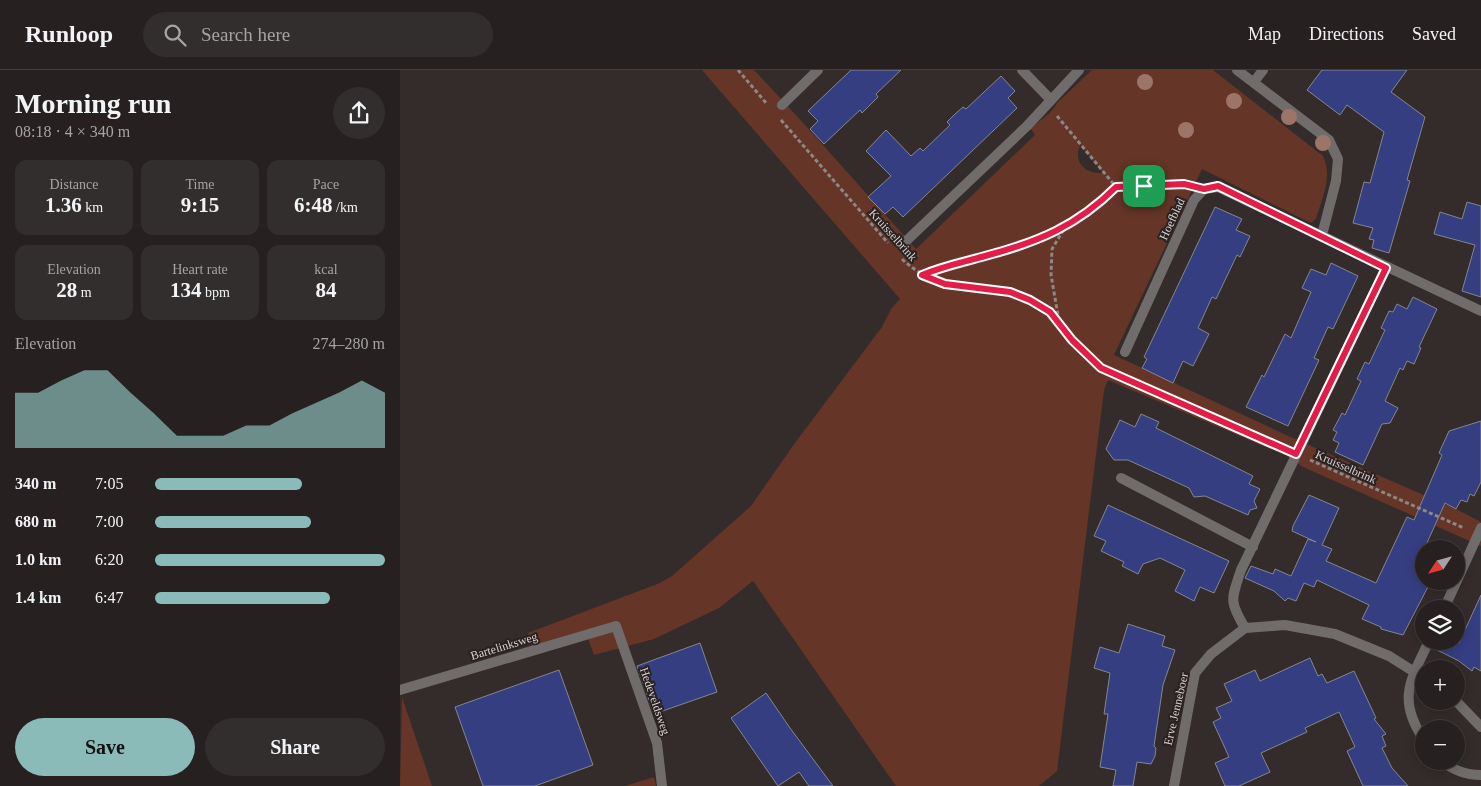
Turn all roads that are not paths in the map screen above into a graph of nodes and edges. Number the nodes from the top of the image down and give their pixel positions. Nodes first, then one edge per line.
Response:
1 (818, 70) edge
2 (1022, 70) edge
3 (1079, 70) edge
4 (1237, 70) edge
5 (1263, 70) edge
6 (1254, 82) junction
7 (1049, 102) junction
8 (782, 105) dead end
9 (1322, 235) junction
10 (903, 244) dead end
11 (1386, 268) junction
12 (1481, 311) edge
13 (1124, 352) dead end
14 (1121, 478) dead end
15 (1480, 531) edge
16 (1253, 546) junction
17 (1448, 600) edge
18 (616, 626) joint
19 (1245, 628) junction
20 (1415, 672) edge
21 (1415, 684) edge
22 (400, 690) edge
23 (1465, 710) edge
24 (1415, 724) edge
25 (1481, 727) edge
26 (1455, 770) edge
27 (1481, 775) edge
28 (662, 786) edge
29 (1174, 786) edge

1 - 8 street
2 - 7 street
3 - 7 street
4 - 6 street
5 - 6 street
6 - 9 street
7 - 10 street
9 - 11 street
9 - 13 street, Hoefblad
11 - 12 street
11 - 16 street
14 - 16 street
15 - 17 street
16 - 19 street
18 - 22 street, Bartelinksweg
18 - 28 street, Hedeveldsweg
19 - 20 street
19 - 29 street, Erve Jenneboer
21 - 24 street
23 - 25 street
26 - 27 street

